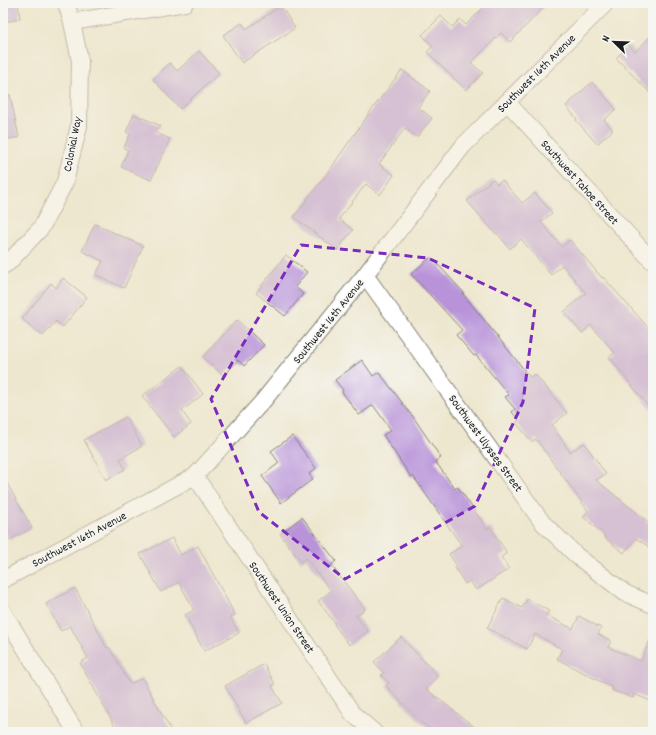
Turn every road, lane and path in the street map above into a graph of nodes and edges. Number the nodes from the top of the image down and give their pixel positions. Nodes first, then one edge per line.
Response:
1 (66, 3) edge
2 (185, 3) edge
3 (606, 3) edge
4 (72, 22) junction
5 (507, 102) junction
6 (653, 262) edge
7 (3, 266) edge
8 (365, 275) junction
9 (195, 476) junction
10 (3, 580) edge
11 (653, 605) edge
12 (3, 612) edge
13 (76, 732) edge
14 (374, 732) edge

1 - 4 street, Colonial Way
2 - 4 street
3 - 5 street, Southwest 16th Avenue
4 - 7 street, Colonial Way
5 - 6 street, Southwest Tahoe Street
5 - 8 street, Southwest 16th Avenue
8 - 9 street, Southwest 16th Avenue
8 - 11 street, Southwest Ulysses Street
9 - 10 street, Southwest 16th Avenue
9 - 14 street, Southwest Union Street
12 - 13 street

